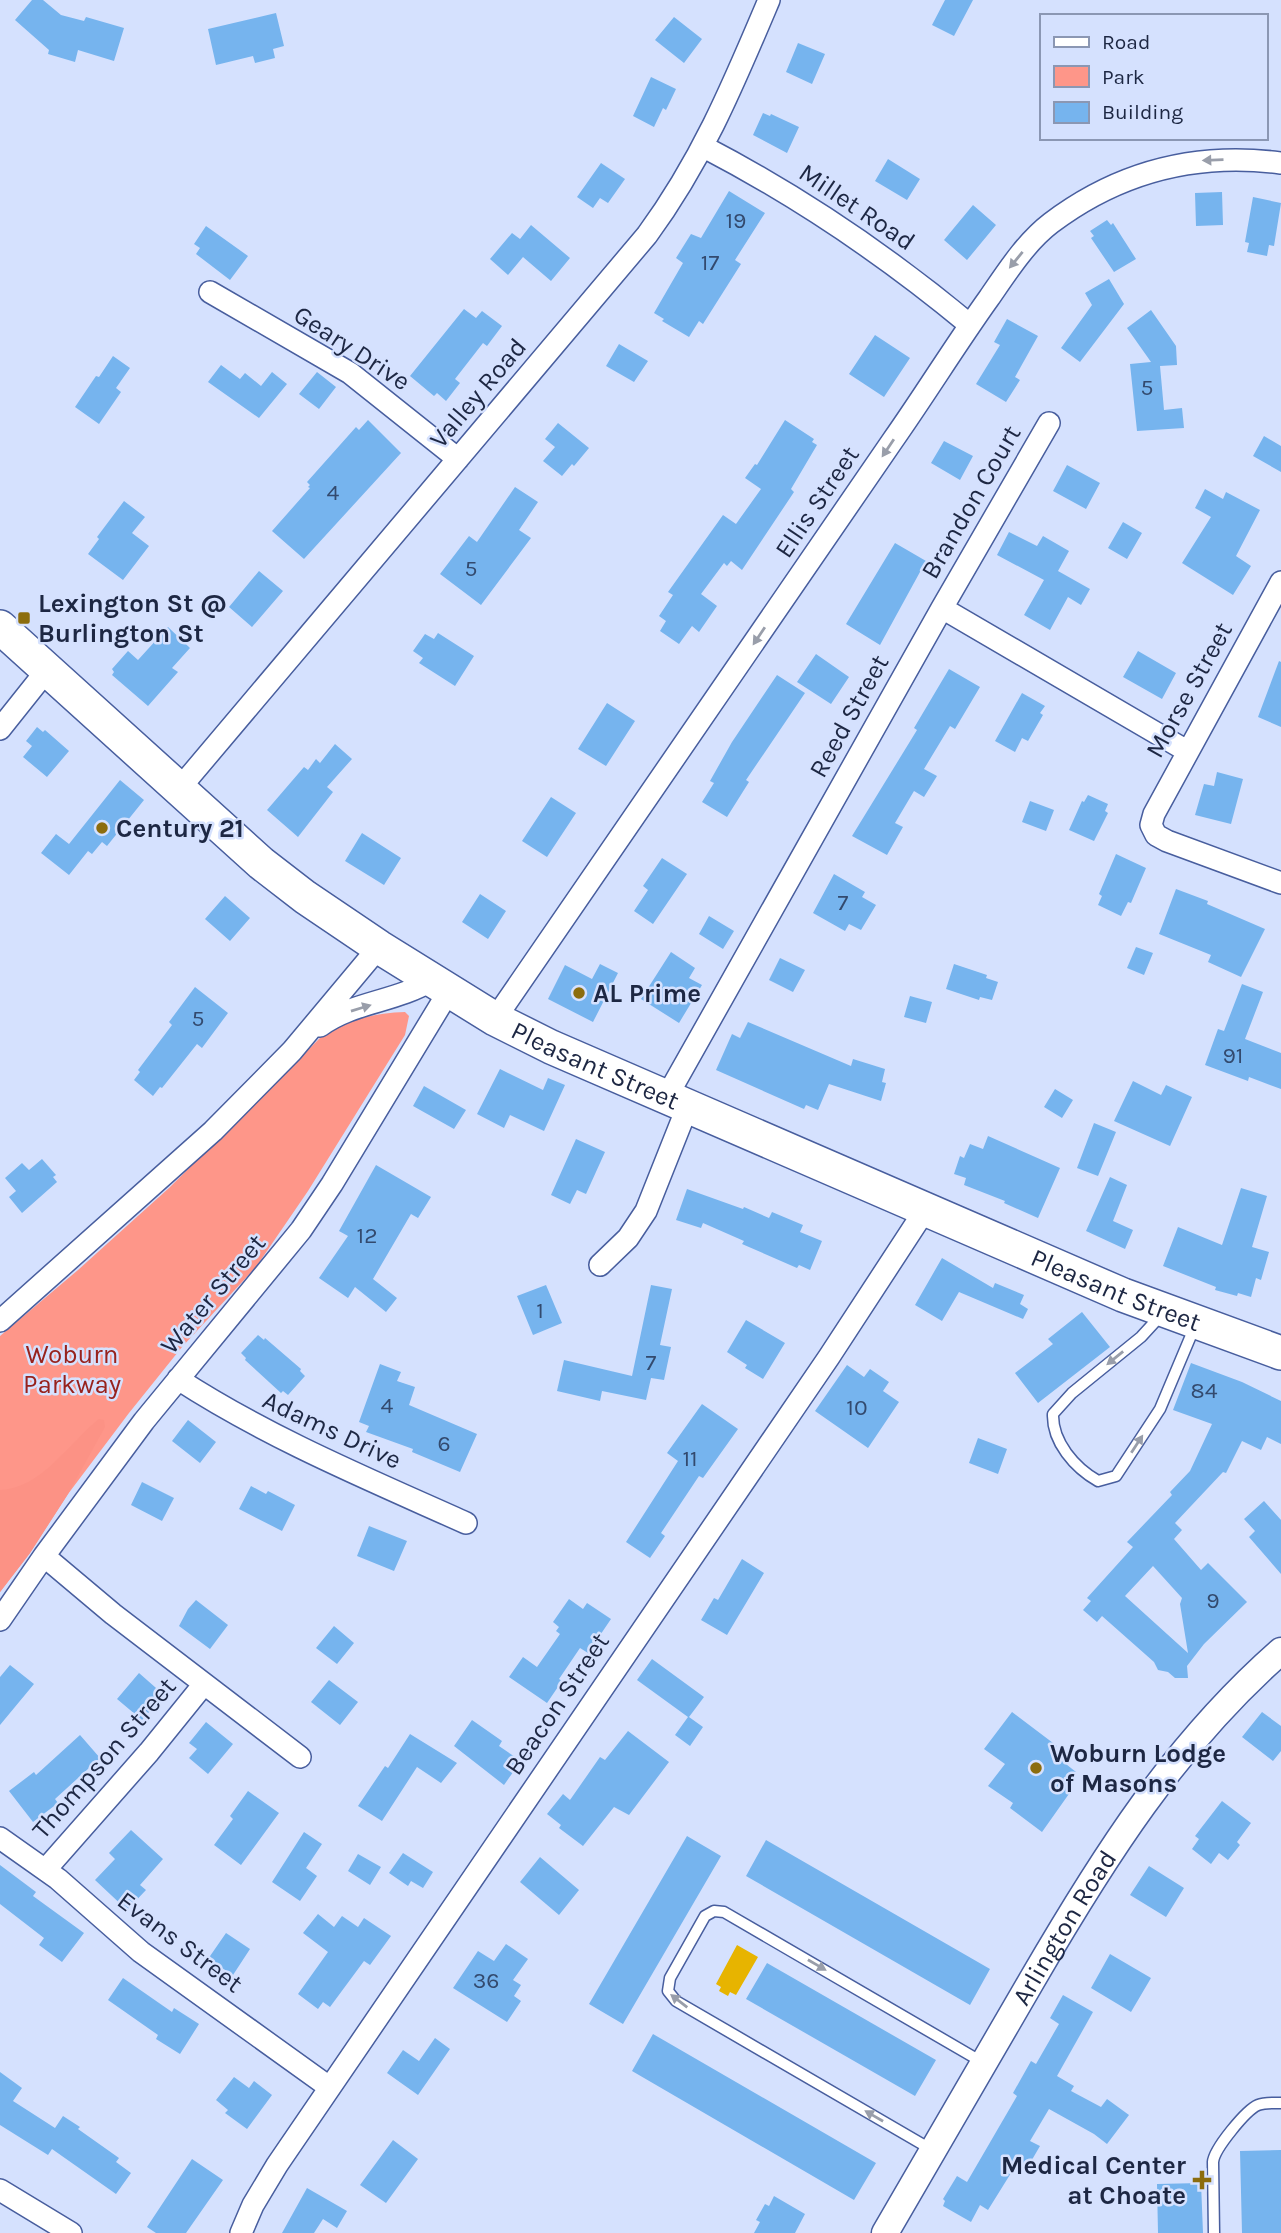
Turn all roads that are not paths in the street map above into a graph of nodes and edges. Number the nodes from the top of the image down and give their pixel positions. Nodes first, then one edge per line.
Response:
1 (769, 0) edge
2 (704, 147) junction
3 (1281, 163) edge
4 (210, 292) dead end
5 (970, 325) junction
6 (1049, 424) dead end
7 (458, 459) junction
8 (1281, 582) edge
9 (942, 608) junction
10 (0, 627) edge
11 (47, 670) junction
12 (0, 729) edge
13 (1187, 751) junction
14 (178, 789) junction
15 (1281, 883) edge
16 (379, 947) junction
17 (441, 985) junction
18 (495, 1019) junction
19 (302, 1040) junction
20 (677, 1103) junction
21 (925, 1210) junction
22 (600, 1265) dead end
23 (1165, 1311) junction
24 (0, 1321) edge
25 (1196, 1322) junction
26 (1281, 1353) edge
27 (178, 1379) junction
28 (467, 1523) dead end
29 (44, 1556) junction
30 (0, 1620) edge
31 (1281, 1651) edge
32 (204, 1684) junction
33 (300, 1757) dead end
34 (0, 1838) edge
35 (46, 1869) junction
36 (984, 2062) junction
37 (329, 2087) junction
38 (1281, 2103) edge
39 (934, 2151) junction
40 (0, 2190) edge
41 (71, 2233) edge
42 (241, 2233) edge
43 (885, 2233) edge
44 (1214, 2233) edge

1 - 2 street, Valley Road
2 - 5 street, Millet Road
2 - 7 street, Valley Road
3 -> 5 street, Ellis Street
4 - 7 street, Geary Drive
5 -> 18 street, Ellis Street
6 - 9 street, Brandon Court
7 - 14 street, Valley Road
8 - 13 street, Morse Street
9 - 13 street
9 - 20 street, Reed Street
10 - 11 main road, Pleasant Street
11 - 12 street
11 - 14 main road, Pleasant Street
13 - 15 street, Morse Street
14 - 16 main road, Pleasant Street
16 - 17 main road, Pleasant Street
16 - 19 street
17 - 18 main road, Pleasant Street
19 -> 17 street
17 - 27 street, Water Street
18 - 20 main road, Pleasant Street
19 - 24 street
20 - 21 main road, Pleasant Street
20 - 22 street, Reed Street
21 - 23 main road, Pleasant Street
21 - 37 street, Beacon Street
23 - 25 main road, Pleasant Street
23 -> 25 lane
25 - 26 main road, Pleasant Street
27 - 28 street, Adams Drive
27 - 29 street, Water Street
29 - 30 street, Water Street
29 - 32 street, Thompson Street
31 - 36 street, Arlington Road
32 - 33 street, Thompson Street
32 - 35 street, Thompson Street
34 - 35 street, Evans Street
35 - 37 street, Evans Street
36 - 39 street, Arlington Road
39 -> 36 lane
37 - 42 street, Beacon Street
38 - 44 lane
39 - 43 street, Arlington Road
40 - 41 street

